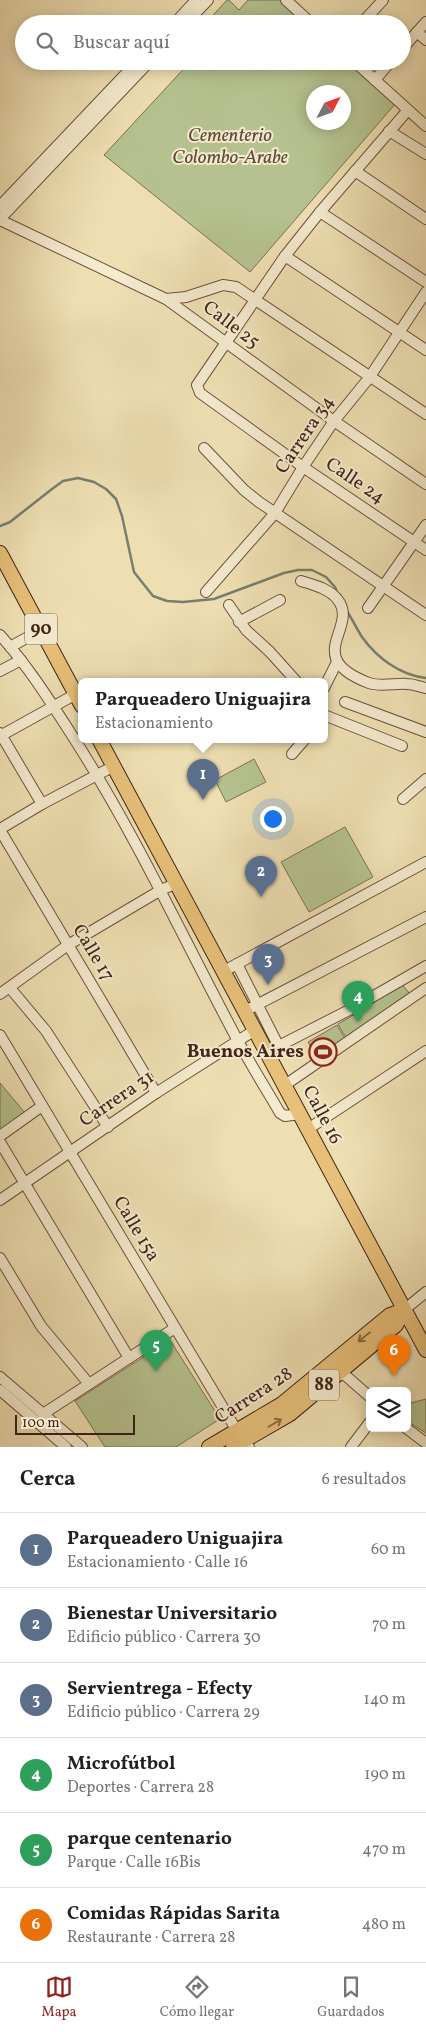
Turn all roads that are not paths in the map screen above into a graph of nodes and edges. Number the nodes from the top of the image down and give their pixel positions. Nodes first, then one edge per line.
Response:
1 (196, 0) edge
2 (208, 0) edge
3 (286, 0) edge
4 (379, 1) edge
5 (182, 15) edge
6 (194, 15) edge
7 (302, 15) edge
8 (368, 15) edge
9 (426, 22) edge
10 (417, 32) junction
11 (411, 39) edge
12 (426, 40) edge
13 (129, 70) edge
14 (141, 70) edge
15 (364, 70) edge
16 (383, 70) edge
17 (375, 80) junction
18 (408, 110) junction
19 (426, 125) edge
20 (389, 131) junction
21 (426, 154) edge
22 (355, 171) junction
23 (0, 206) edge
24 (320, 212) junction
25 (0, 219) edge
26 (426, 219) edge
27 (285, 256) junction
28 (426, 282) edge
29 (426, 292) edge
30 (166, 299) junction
31 (255, 300) junction
32 (400, 333) junction
33 (224, 343) junction
34 (426, 350) edge
35 (369, 378) junction
36 (426, 414) edge
37 (334, 421) junction
38 (204, 448) dead end
39 (303, 467) junction
40 (426, 484) edge
41 (275, 513) junction
42 (426, 525) edge
43 (414, 541) junction
44 (426, 550) edge
45 (0, 553) edge
46 (301, 581) dead end
47 (384, 584) junction
48 (206, 592) dead end
49 (280, 600) dead end
50 (229, 605) dead end
51 (368, 608) dead end
52 (426, 615) edge
53 (239, 622) junction
54 (41, 630) junction
55 (0, 636) edge
56 (10, 647) junction
57 (21, 660) junction
58 (337, 662) junction
59 (0, 671) edge
60 (293, 678) edge
61 (328, 680) edge
62 (426, 688) edge
63 (78, 698) edge
64 (78, 700) edge
65 (345, 702) dead end
66 (53, 706) junction
67 (328, 717) edge
68 (426, 732) edge
69 (0, 735) edge
70 (101, 743) edge
71 (302, 743) edge
72 (402, 746) dead end
73 (292, 754) dead end
74 (114, 766) junction
75 (97, 775) junction
76 (426, 779) edge
77 (403, 798) dead end
78 (42, 804) junction
79 (0, 830) edge
80 (426, 862) edge
81 (177, 883) junction
82 (161, 890) junction
83 (426, 916) edge
84 (68, 945) junction
85 (237, 964) junction
86 (426, 966) edge
87 (224, 971) junction
88 (10, 988) junction
89 (426, 988) edge
90 (0, 994) edge
91 (251, 1009) junction
92 (255, 1030) junction
93 (0, 1035) edge
94 (238, 1041) junction
95 (272, 1049) junction
96 (426, 1051) edge
97 (285, 1085) junction
98 (156, 1093) junction
99 (42, 1106) junction
100 (300, 1114) junction
101 (108, 1128) junction
102 (308, 1128) junction
103 (0, 1136) edge
104 (0, 1142) edge
105 (70, 1152) junction
106 (25, 1183) junction
107 (0, 1200) edge
108 (0, 1258) edge
109 (426, 1292) edge
110 (404, 1310) junction
111 (175, 1328) junction
112 (426, 1350) edge
113 (129, 1358) junction
114 (337, 1374) junction
115 (0, 1377) edge
116 (89, 1384) junction
117 (0, 1390) edge
118 (366, 1394) edge
119 (43, 1414) junction
120 (366, 1427) edge
121 (411, 1432) edge
122 (240, 1442) edge
123 (426, 1443) edge
124 (66, 1447) edge
125 (82, 1447) edge
126 (208, 1447) edge
127 (351, 1447) edge

1 - 5 street
2 - 6 street
3 - 7 street
4 - 8 street
9 - 10 street
10 - 11 street
10 - 12 street
13 - 23 street
14 - 25 street
15 - 17 street
16 - 17 street
17 - 18 street
18 - 19 street
18 - 20 street
20 - 21 street
20 - 22 street
22 - 24 street
22 - 26 street
24 - 27 street
24 - 28 street
25 - 30 street, Calle 25
27 - 31 street
27 - 32 street
29 - 32 street, Carrera 34
30 - 31 street
30 - 33 street, Calle 25
31 - 33 street
31 - 35 street
32 - 34 street
32 - 35 street, Carrera 34
33 - 37 street, Calle 25
33 - 39 street, Calle 24
35 - 36 street
35 - 37 street, Carrera 34
37 - 39 street, Carrera 34
37 - 40 street, Calle 25
38 - 41 street
39 - 41 street, Carrera 34
39 - 43 street, Calle 24
41 - 47 street
41 - 48 street, Carrera 34
42 - 43 street
43 - 44 street, Calle 24
43 - 47 street
45 - 54 highway, 90
46 - 58 street
47 - 51 street
47 - 52 street
49 - 53 street
50 - 53 street
53 - 60 street
54 - 56 street
54 - 63 highway, 90
55 - 56 street
56 - 57 street
57 - 59 street
57 - 66 street
58 - 61 street
58 - 62 street
64 - 66 street
65 - 68 street
66 - 69 street
66 - 75 street
67 - 72 street
69 - 78 street
70 - 74 highway, Calle 16
71 - 73 street
74 - 75 street
74 - 81 highway, Calle 16
75 - 78 street
75 - 82 street
76 - 77 street
78 - 79 street
79 - 84 street, Calle 17
80 - 85 street
81 - 82 street
81 - 87 highway, Calle 16
82 - 84 street
82 - 94 street
83 - 91 street
84 - 88 street
84 - 98 street, Calle 17
85 - 87 street
85 - 91 street, Calle 16
86 - 95 street
87 - 91 highway, Calle 16
88 - 90 street
88 - 101 street
89 - 97 street
91 - 92 highway, Calle 16
91 - 95 street, Calle 16
92 - 94 street, Carrera 31
92 - 95 highway, Calle 16
93 - 99 street, Calle 15a
94 - 98 street, Carrera 31
94 - 100 street
95 - 97 highway, Calle 16
96 - 102 street
97 - 100 highway, Calle 16
98 - 101 street, Carrera 31
99 - 103 street
99 - 105 street, Calle 15a
100 - 102 highway, Calle 16
101 - 105 street, Carrera 31
102 - 110 highway, Calle 16
104 - 106 street
105 - 106 street, Carrera 31
105 - 111 street, Calle 15a
106 - 107 street, Carrera 31
106 - 113 street
108 - 116 street
109 - 110 street
110 - 112 highway, Calle 16
110 - 114 highway, Carrera 28 / 88
110 -> 122 highway, Carrera 28 / 88
111 - 113 street
111 - 122 street, Calle 15a
113 - 116 street
114 - 118 street
122 -> 114 highway, Carrera 28 / 88
115 - 119 street
116 - 119 street
117 - 124 street
119 - 125 street
120 - 127 street
121 - 123 street
122 - 126 highway, Carrera 28 / 88

